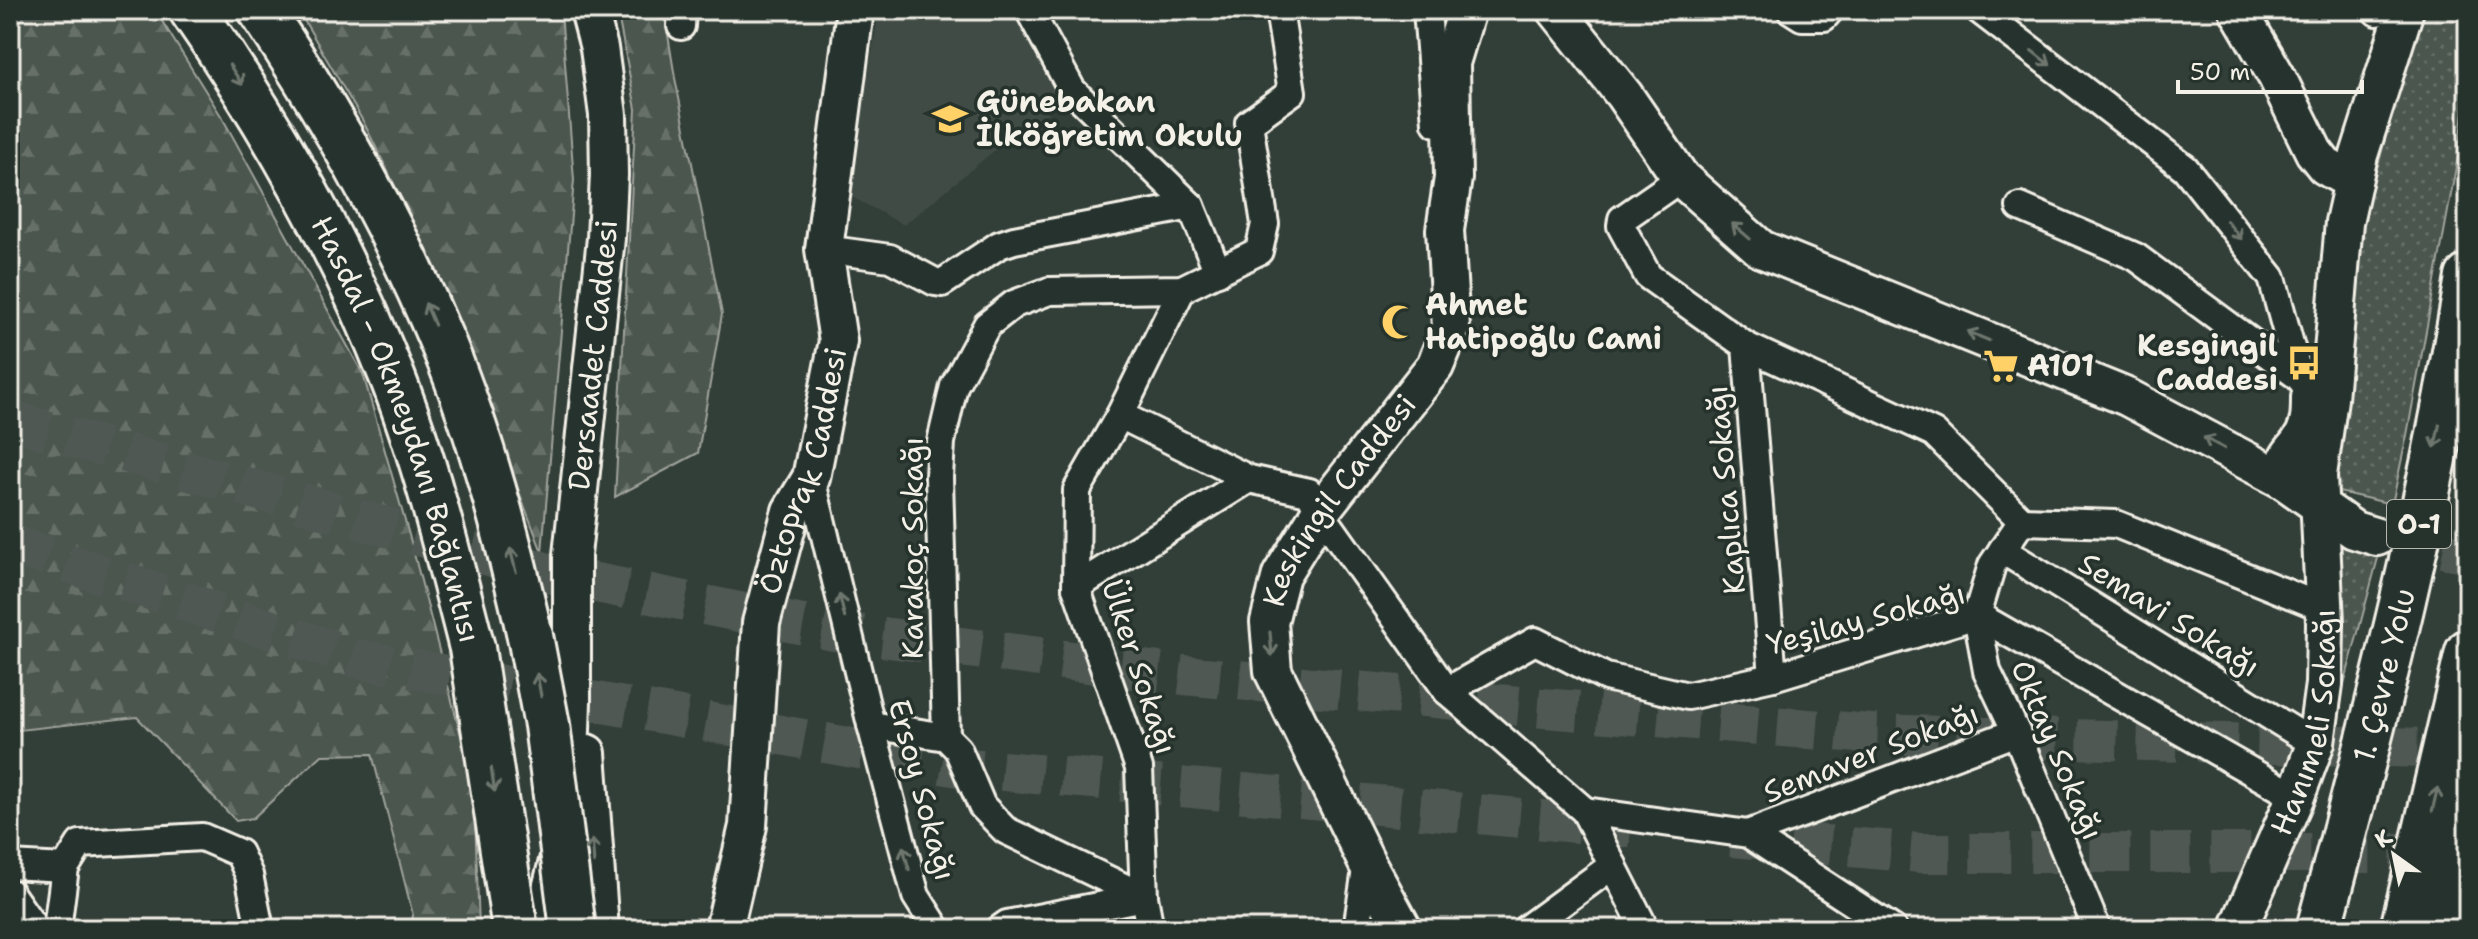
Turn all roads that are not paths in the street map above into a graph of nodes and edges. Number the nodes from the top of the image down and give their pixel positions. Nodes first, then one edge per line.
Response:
1 (192, 10) edge
2 (261, 10) edge
3 (589, 10) edge
4 (855, 10) edge
5 (1029, 10) edge
6 (1279, 10) edge
7 (1427, 10) edge
8 (1467, 10) edge
9 (1556, 10) edge
10 (1791, 10) edge
11 (1830, 10) edge
12 (1979, 10) edge
13 (2238, 10) edge
14 (2256, 10) edge
15 (2384, 10) edge
16 (1681, 178) junction
17 (2346, 179) junction
18 (1191, 206) junction
19 (2020, 207) dead end
20 (1445, 230) junction
21 (824, 249) junction
22 (1218, 272) junction
23 (2468, 277) edge
24 (1182, 289) junction
25 (1746, 346) junction
26 (2305, 384) junction
27 (1120, 415) junction
28 (811, 478) junction
29 (1249, 479) junction
30 (2303, 494) junction
31 (1320, 512) junction
32 (2022, 521) junction
33 (2380, 526) tunnel mouth
34 (2002, 550) junction
35 (1076, 587) junction
36 (2316, 605) junction
37 (1977, 615) junction
38 (2468, 652) edge
39 (1773, 677) junction
40 (1447, 691) junction
41 (572, 701) junction
42 (871, 725) junction
43 (2016, 732) junction
44 (946, 737) junction
45 (2309, 739) junction
46 (2362, 770) junction
47 (2289, 793) junction
48 (2468, 797) edge
49 (1585, 811) junction
50 (1748, 834) junction
51 (1367, 863) junction
52 (10, 865) edge
53 (1613, 865) junction
54 (65, 868) junction
55 (10, 893) edge
56 (1144, 897) junction
57 (35, 929) edge
58 (57, 929) edge
59 (260, 929) edge
60 (515, 929) edge
61 (541, 929) edge
62 (573, 929) edge
63 (600, 929) edge
64 (724, 929) edge
65 (937, 929) edge
66 (1000, 929) edge
67 (1150, 929) edge
68 (1357, 929) edge
69 (1403, 929) edge
70 (1526, 929) edge
71 (1645, 929) edge
72 (1893, 929) edge
73 (2097, 929) edge
74 (2220, 929) edge
75 (2238, 929) edge
76 (2293, 929) edge
77 (2319, 929) edge
78 (2403, 929) edge
79 (2437, 929) edge

1 -> 60 highway, Hasdal - Okmeydanı Bağlantısı, bridge
62 -> 2 highway, Hasdal - Okmeydanı Bağlantısı, bridge
3 - 41 street, Dersaadet Caddesi
4 - 21 street, Öztoprak Caddesi
5 - 18 street
6 - 22 street, Karakoç Sokağı
7 - 20 street
8 - 20 street, Keskingil Caddesi
9 - 16 street
10 - 11 street
12 -> 26 street
13 - 17 street
14 - 17 street
15 - 17 street
16 - 25 street
30 -> 16 street
17 - 26 street
17 - 30 street, Hanımeli Sokağı
18 - 21 street
18 - 22 street
19 - 26 street
20 - 31 street, Keskingil Caddesi
21 - 28 street, Öztoprak Caddesi
22 - 24 street, Karakoç Sokağı
23 -> 46 highway, 1. Çevre Yolu / O-1
24 - 27 street, Ülker Sokağı
24 - 44 street, Karakoç Sokağı
25 - 32 street
25 - 39 street, Kaplıca Sokağı
26 - 30 street
27 - 29 street
27 - 35 street, Ülker Sokağı
42 -> 28 street, Ersoy Sokağı
28 - 64 street, Öztoprak Caddesi
29 - 31 street
29 - 35 street
30 - 33 street
30 - 36 street, Hanımeli Sokağı
31 - 40 street
31 -> 51 street, Keskingil Caddesi
32 - 34 street, Oktay Sokağı
32 - 36 street
34 - 37 street, Oktay Sokağı
34 - 45 street, Semavi Sokağı
35 - 56 street, Ülker Sokağı
36 - 45 street, Hanımeli Sokağı
37 - 39 street, Yeşilay Sokağı
37 - 43 street, Oktay Sokağı
37 - 47 street, Yeşilay Sokağı
78 -> 38 highway
39 - 40 street, Yeşilay Sokağı
40 - 49 street
41 - 61 street, Dersaadet Caddesi
63 -> 41 street, Dersaadet Caddesi
42 - 44 street
65 -> 42 street, Ersoy Sokağı
43 - 50 street, Semaver Sokağı
43 - 73 street, Oktay Sokağı
44 - 56 street
45 - 47 street, Hanımeli Sokağı
46 - 76 highway
46 - 77 highway, 1. Çevre Yolu / O-1
47 - 74 street, Hanımeli Sokağı
47 - 75 street, Hanımeli Sokağı
48 - 79 highway
49 - 50 street
49 - 53 street
50 - 72 street
51 - 68 street
51 - 69 street, Keskingil Caddesi
52 - 54 street
53 - 70 street
53 - 71 street
54 - 58 street
54 - 59 street
55 - 57 street
56 - 66 street
56 - 67 street, Ülker Sokağı

